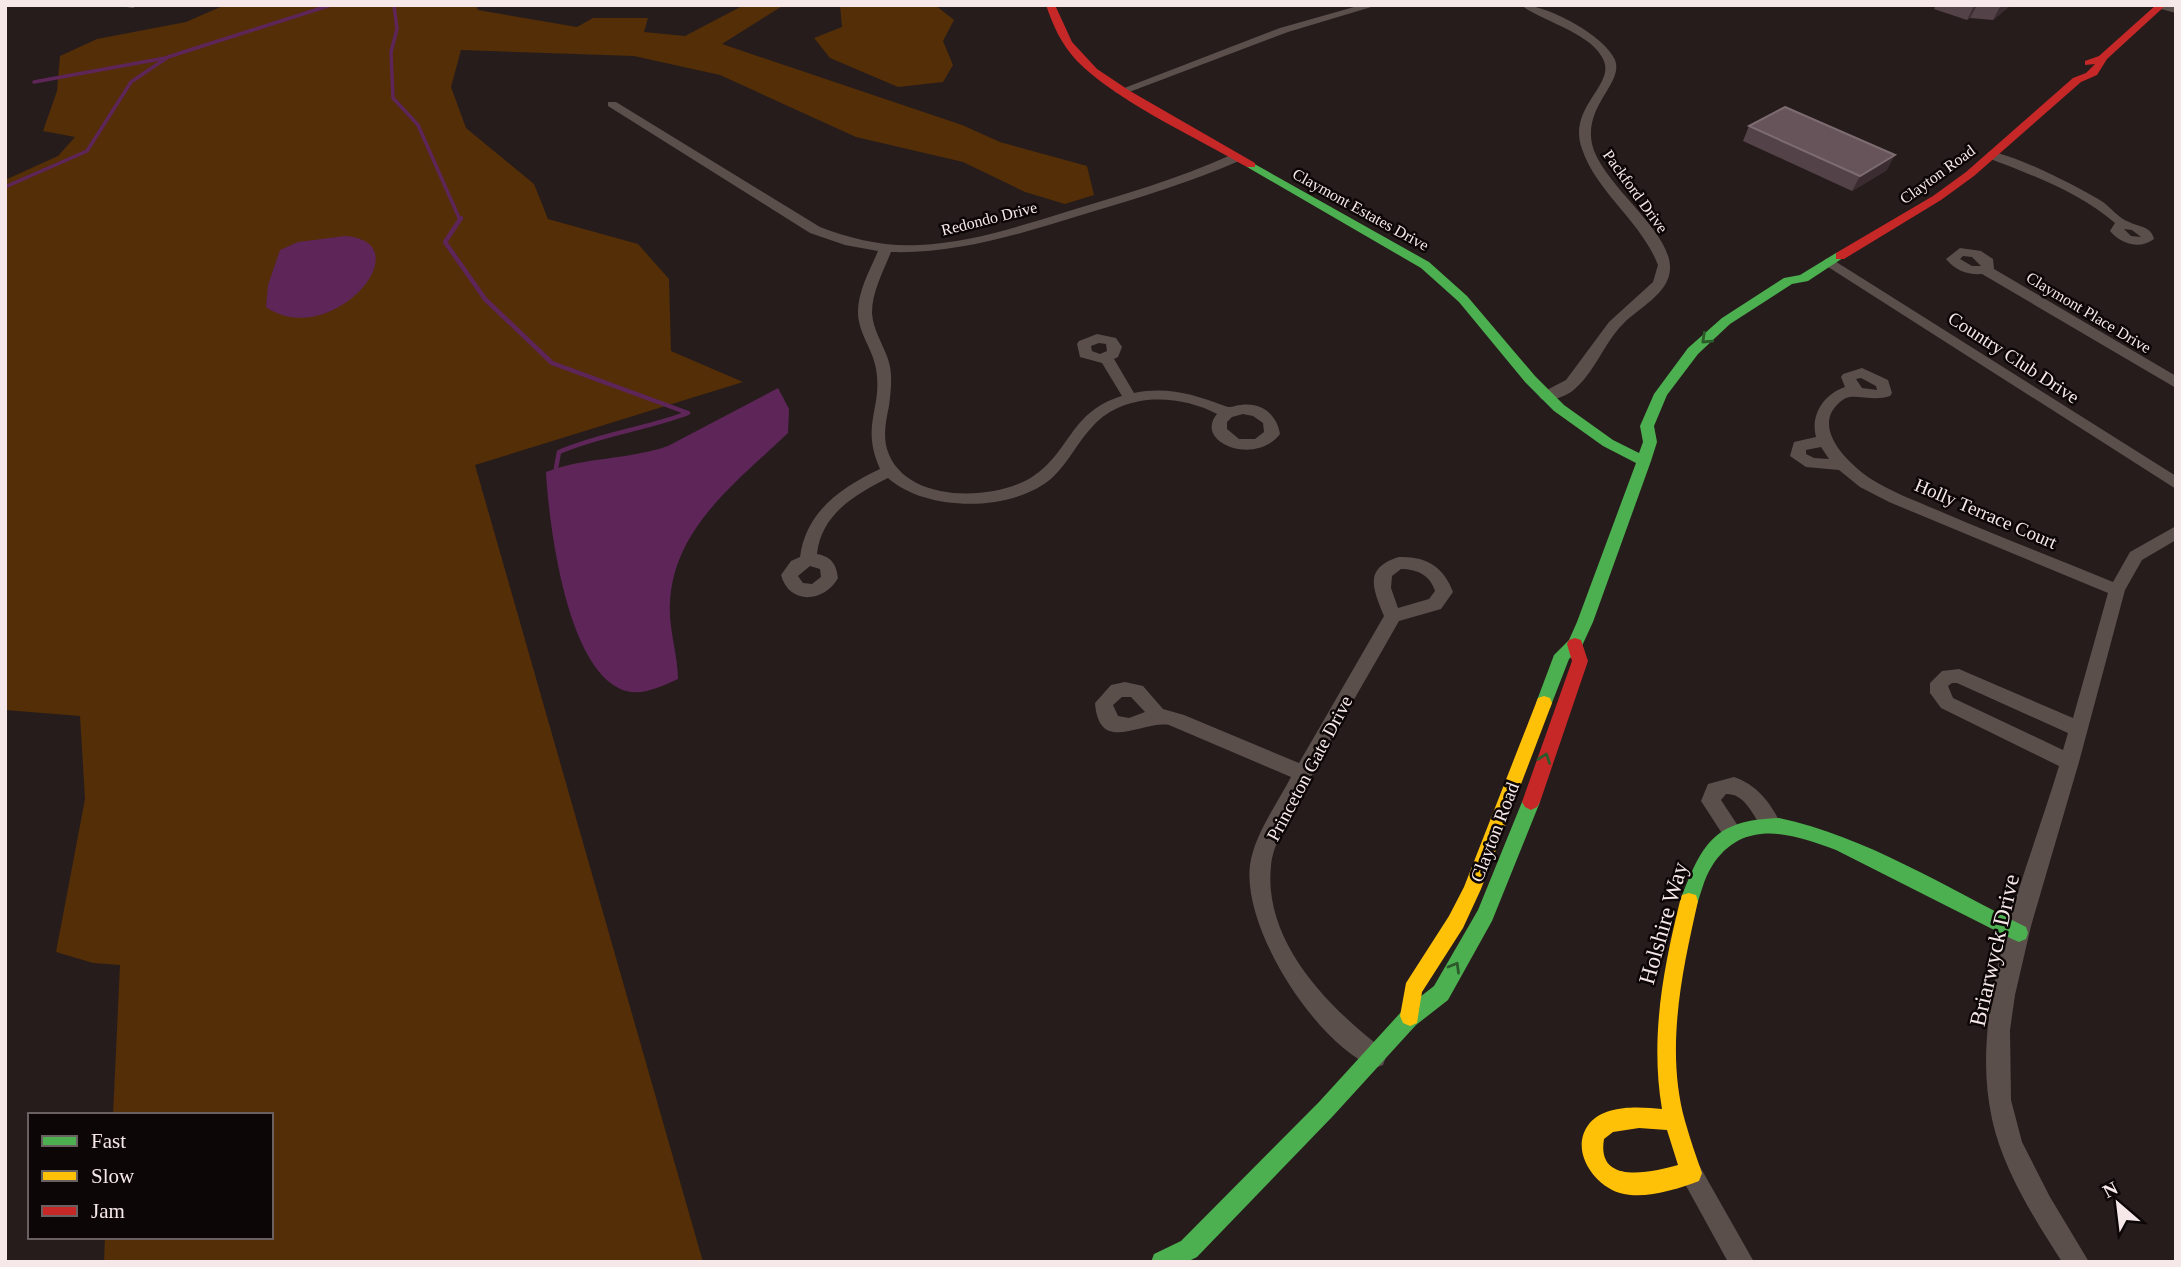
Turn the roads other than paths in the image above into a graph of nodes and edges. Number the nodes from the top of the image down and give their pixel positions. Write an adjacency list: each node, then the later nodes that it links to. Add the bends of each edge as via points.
1 (118, 5): 2 (street)
2 (133, 5)
3 (1050, 5): 8 (main road, Claymont Estates Drive, via 1072,50)
4 (1373, 5): 8 (street, via 1284,30)
5 (1526, 5): 20 (street, Packford Drive, via 1608,55 1610,73 1585,122 1588,152 1646,230 1665,266 1656,288 1616,323 1567,387)
6 (2161, 6): 7 (street); 10 (main road, Clayton Road, via 2102,58 2088,77 2077,80)
7 (2176, 10)
8 (1120, 92): 11 (main road, Claymont Estates Drive)
9 (612, 104): 13 (street, Redondo Drive, via 815,230)
10 (1992, 155): 12 (street, via 2068,189 2112,213); 14 (main road, Clayton Road, via 1937,198)
11 (1235, 158): 13 (street, Redondo Drive, via 1175,183 968,244); 20 (main road, Claymont Estates Drive, via 1405,252 1441,277 1476,310)
12 (2124, 225)
13 (885, 250): 27 (street, via 869,291 865,320 885,365 878,436)
14 (1830, 262): 16 (main road, Clayton Road); 28 (street, Country Club Drive)
15 (1985, 270): 18 (street, Claymont Place Drive)
16 (1804, 278): 23 (main road, Clayton Road, via 1800,288 1742,324 1707,358 1679,395); 23 (main road, Clayton Road, one-way to 23, via 1788,281 1744,308 1693,351 1670,381 1647,426)
17 (1105, 358): 21 (street)
18 (2176, 383)
19 (1854, 390): 24 (street, via 1844,391 1828,408 1821,428)
20 (1546, 396): 25 (main road, Claymont Estates Drive, via 1602,442)
21 (1130, 398): 22 (street, via 1180,395); 27 (street, via 1097,412 1059,463 1020,490 985,498 947,498 917,488)
22 (1226, 413)
23 (1660, 432): 25 (main road, Clayton Road)
24 (1825, 442): 26 (street, Holly Terrace Court); 26 (street, via 1799,446 1798,456 1811,464)
25 (1644, 461): 33 (main road, Clayton Road)
26 (1844, 465): 31 (street, Holly Terrace Court, via 1875,489)
27 (889, 471): 30 (street, via 858,486 828,509 813,528)
28 (2176, 484)
29 (2176, 532): 31 (street, Briarwyck Drive, via 2136,556)
30 (808, 560)
31 (2118, 590): 35 (street, Briarwyck Drive)
32 (1394, 616): 37 (street, Princeton Gate Drive)
33 (1575, 644): 41 (main road, Clayton Road, via 1562,655 1472,889 1413,990); 41 (main road, Clayton Road, one-way to 33, via 1432,1004 1441,992 1499,881 1580,661)
34 (1158, 716): 37 (street)
35 (2079, 729): 36 (street, Briarwyck Drive); 36 (street, via 1959,676 1948,676 1939,683 1947,703)
36 (2070, 762): 40 (street, Briarwyck Drive)
37 (1302, 773): 42 (street, Princeton Gate Drive, via 1260,867 1268,919 1296,977 1349,1039)
38 (1771, 824): 39 (main road); 39 (street, via 1745,790 1722,786 1712,801); 40 (main road, via 1849,846)
39 (1732, 832): 43 (main road, Holshire Way, via 1713,847 1698,872 1670,970 1665,1084)
40 (2019, 933): 48 (street, Briarwyck Drive, via 1996,1050 2000,1103 2014,1150 2040,1204)
41 (1410, 1016): 42 (main road, Clayton Road)
42 (1375, 1057): 45 (main road, Clayton Road)
43 (1674, 1120): 44 (main road, Holshire Way); 44 (main road, via 1610,1121 1592,1136 1593,1154 1603,1172 1622,1183)
44 (1691, 1173): 47 (street)
45 (1186, 1255): 46 (main road, Clayton Road)
46 (1162, 1262)
47 (1742, 1262)
48 (2077, 1262)

